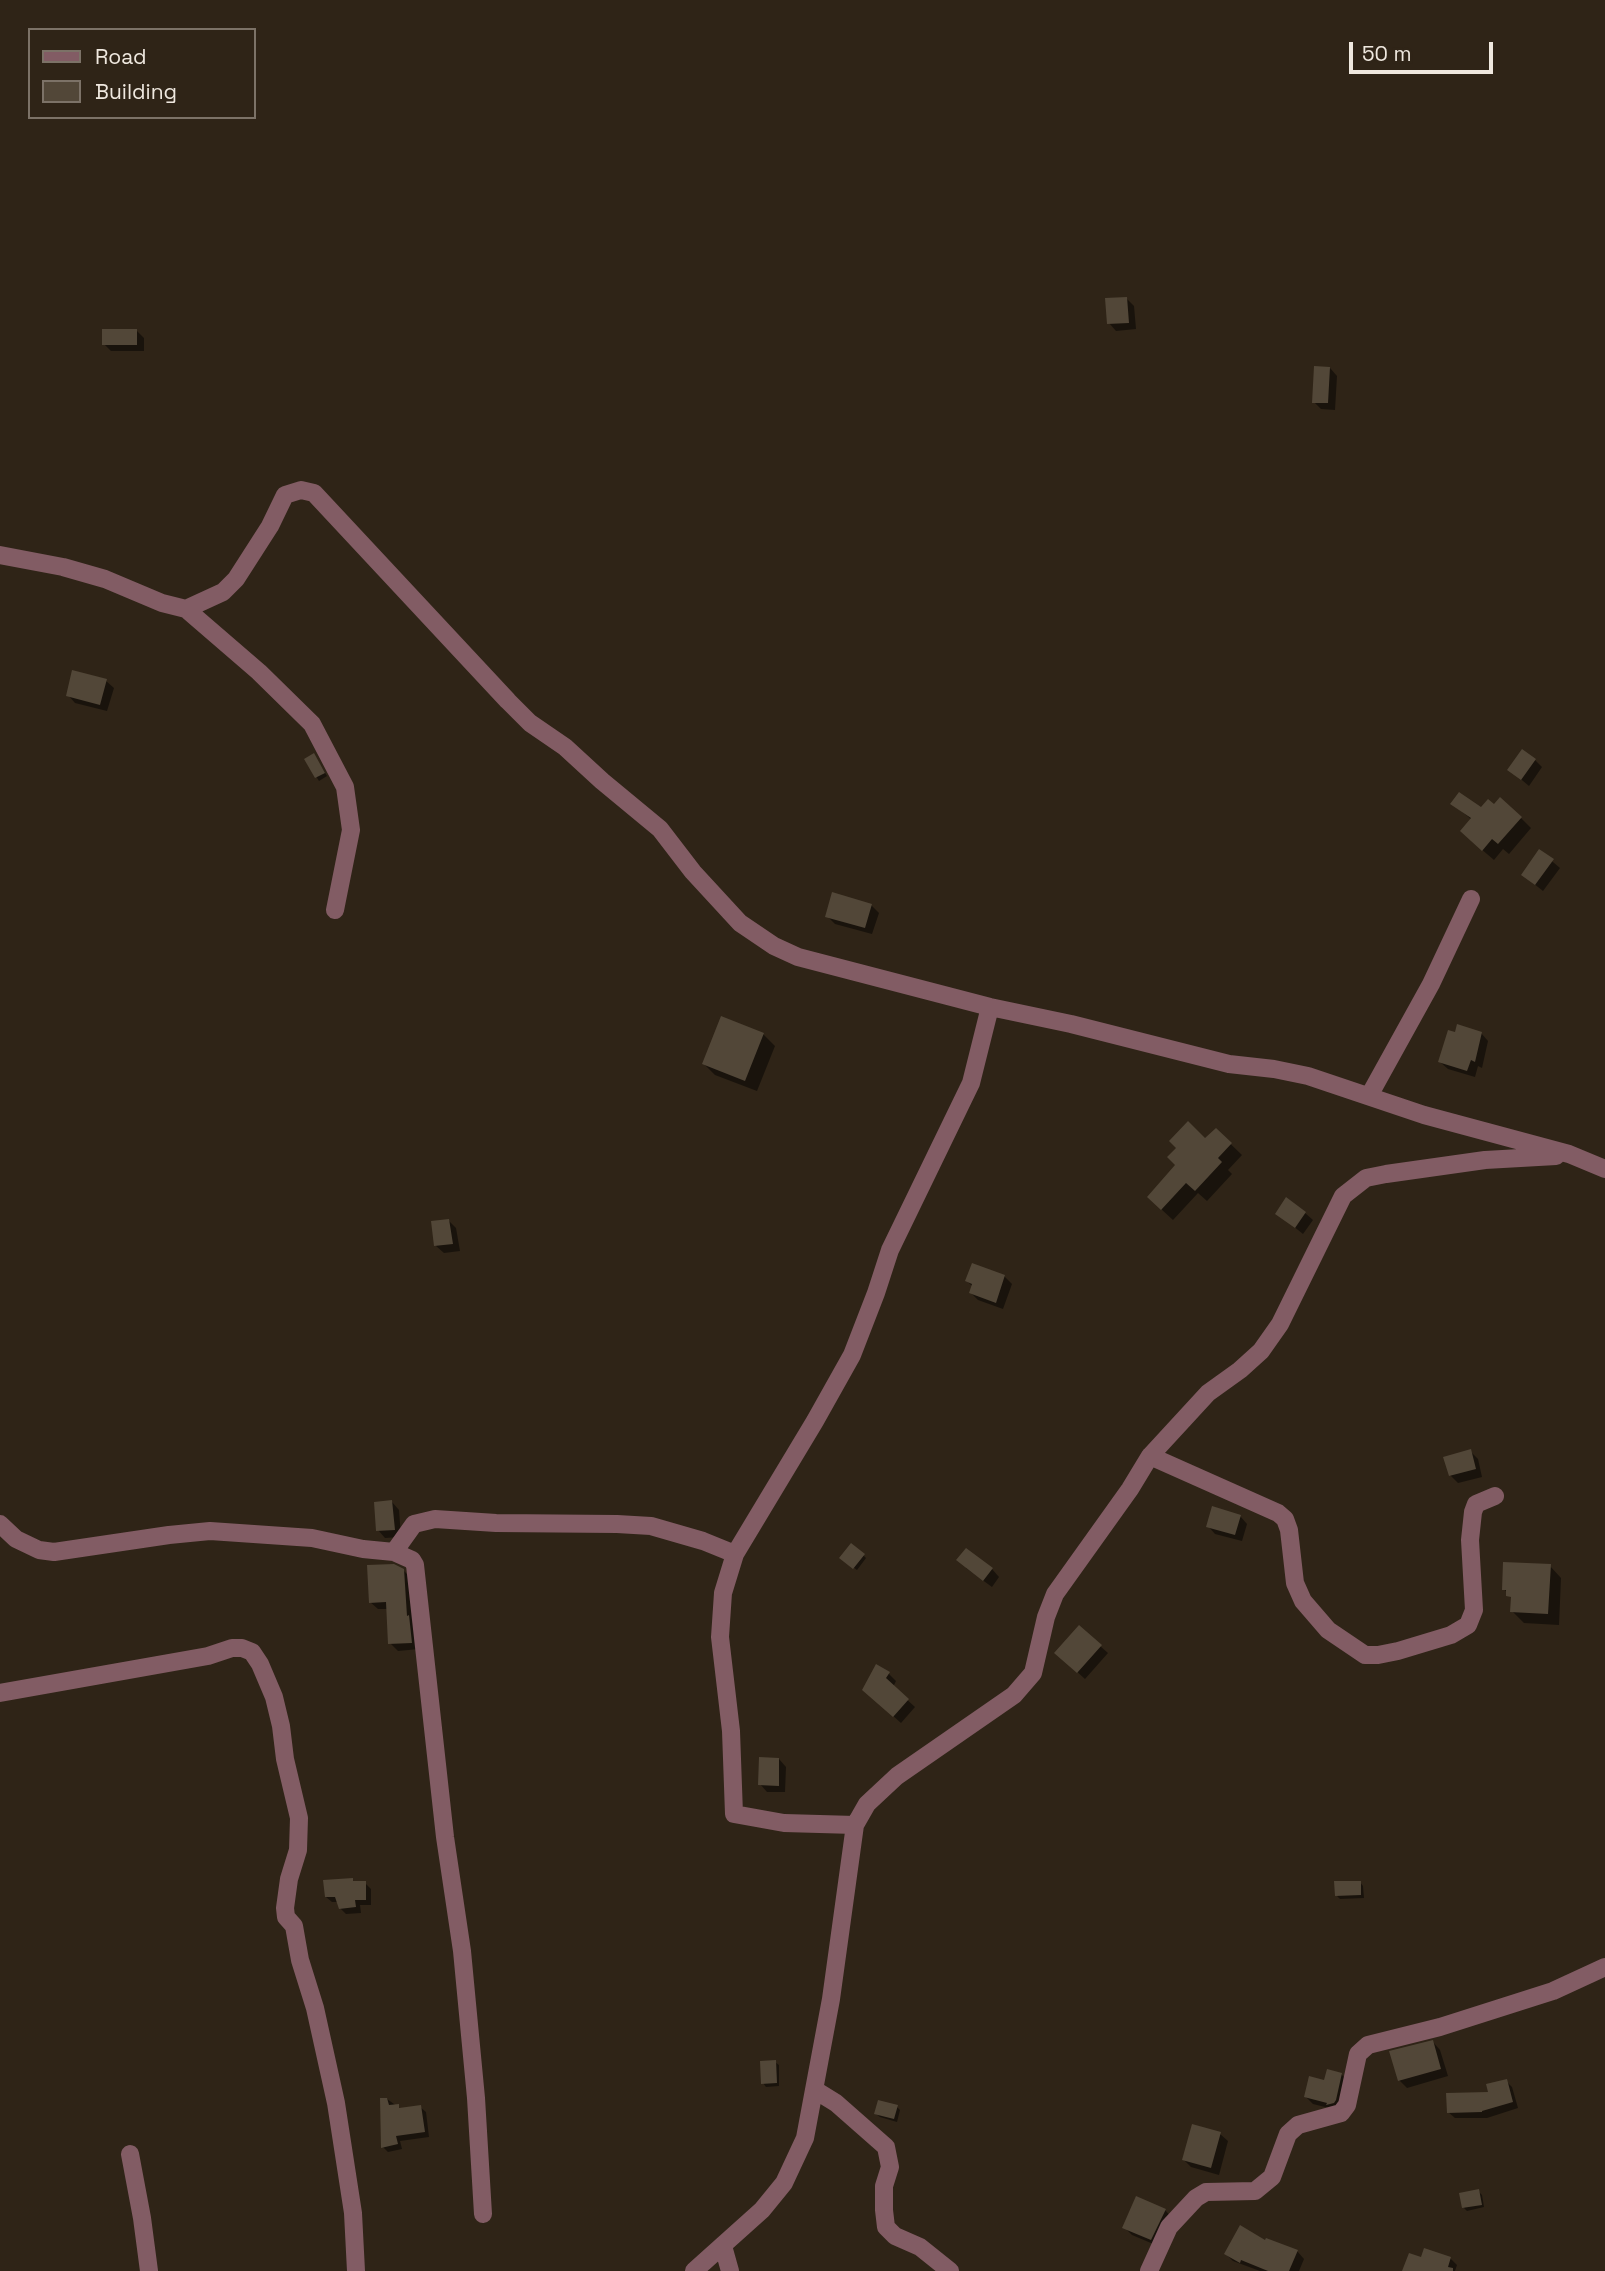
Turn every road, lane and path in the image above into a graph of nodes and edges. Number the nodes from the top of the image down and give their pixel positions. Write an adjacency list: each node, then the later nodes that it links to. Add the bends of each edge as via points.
1 (0, 555): 2 (street, via 105,579)
2 (186, 609): 4 (street, via 312,724 345,787 351,830); 5 (street, via 223,592 236,579 285,495 301,490 314,493 530,723 565,747 660,829 740,923 798,957)
3 (1471, 899): 6 (street, via 1431,984)
4 (335, 910)
5 (990, 1007): 6 (street, via 1229,1064 1308,1076); 13 (street, via 971,1083 890,1250 852,1355)
6 (1369, 1096): 7 (street)
7 (1569, 1154): 8 (street); 9 (street, via 1440,1165 1366,1178 1343,1196 1280,1324 1261,1351 1208,1394)
8 (1605, 1169)
9 (1150, 1456): 10 (street, via 1278,1513 1289,1530 1295,1583 1303,1601 1328,1630 1365,1656 1398,1651 1468,1625 1474,1610 1473,1512 1476,1504); 15 (street, via 1055,1594 1033,1673 1014,1695 897,1776 867,1804)
10 (1495, 1496)
11 (0, 1524): 12 (street, via 16,1539 54,1552 210,1531 312,1538)
12 (394, 1552): 13 (street, via 414,1524 435,1518 651,1526); 19 (street, via 415,1565 462,1951)
13 (735, 1555): 15 (street, via 723,1593 720,1637 731,1731 734,1814 784,1823)
14 (0, 1693): 22 (street, via 232,1648 252,1652 260,1664 274,1697 299,1818 286,1917 295,1926 334,2091 353,2213)
15 (855, 1825): 17 (street)
16 (1605, 1967): 26 (street, via 1553,1991 1368,2045 1358,2054 1350,2096 1341,2113 1298,2125 1289,2134 1272,2177 1255,2191 1206,2192 1195,2198 1169,2227)
17 (815, 2090): 20 (street, via 805,2138 784,2183); 25 (street, via 886,2147 890,2167 884,2186 886,2227)
18 (130, 2154): 21 (street)
19 (483, 2214)
20 (723, 2246): 23 (street); 24 (street)
21 (149, 2271)
22 (356, 2271)
23 (694, 2271)
24 (730, 2271)
25 (950, 2271)
26 (1149, 2271)

